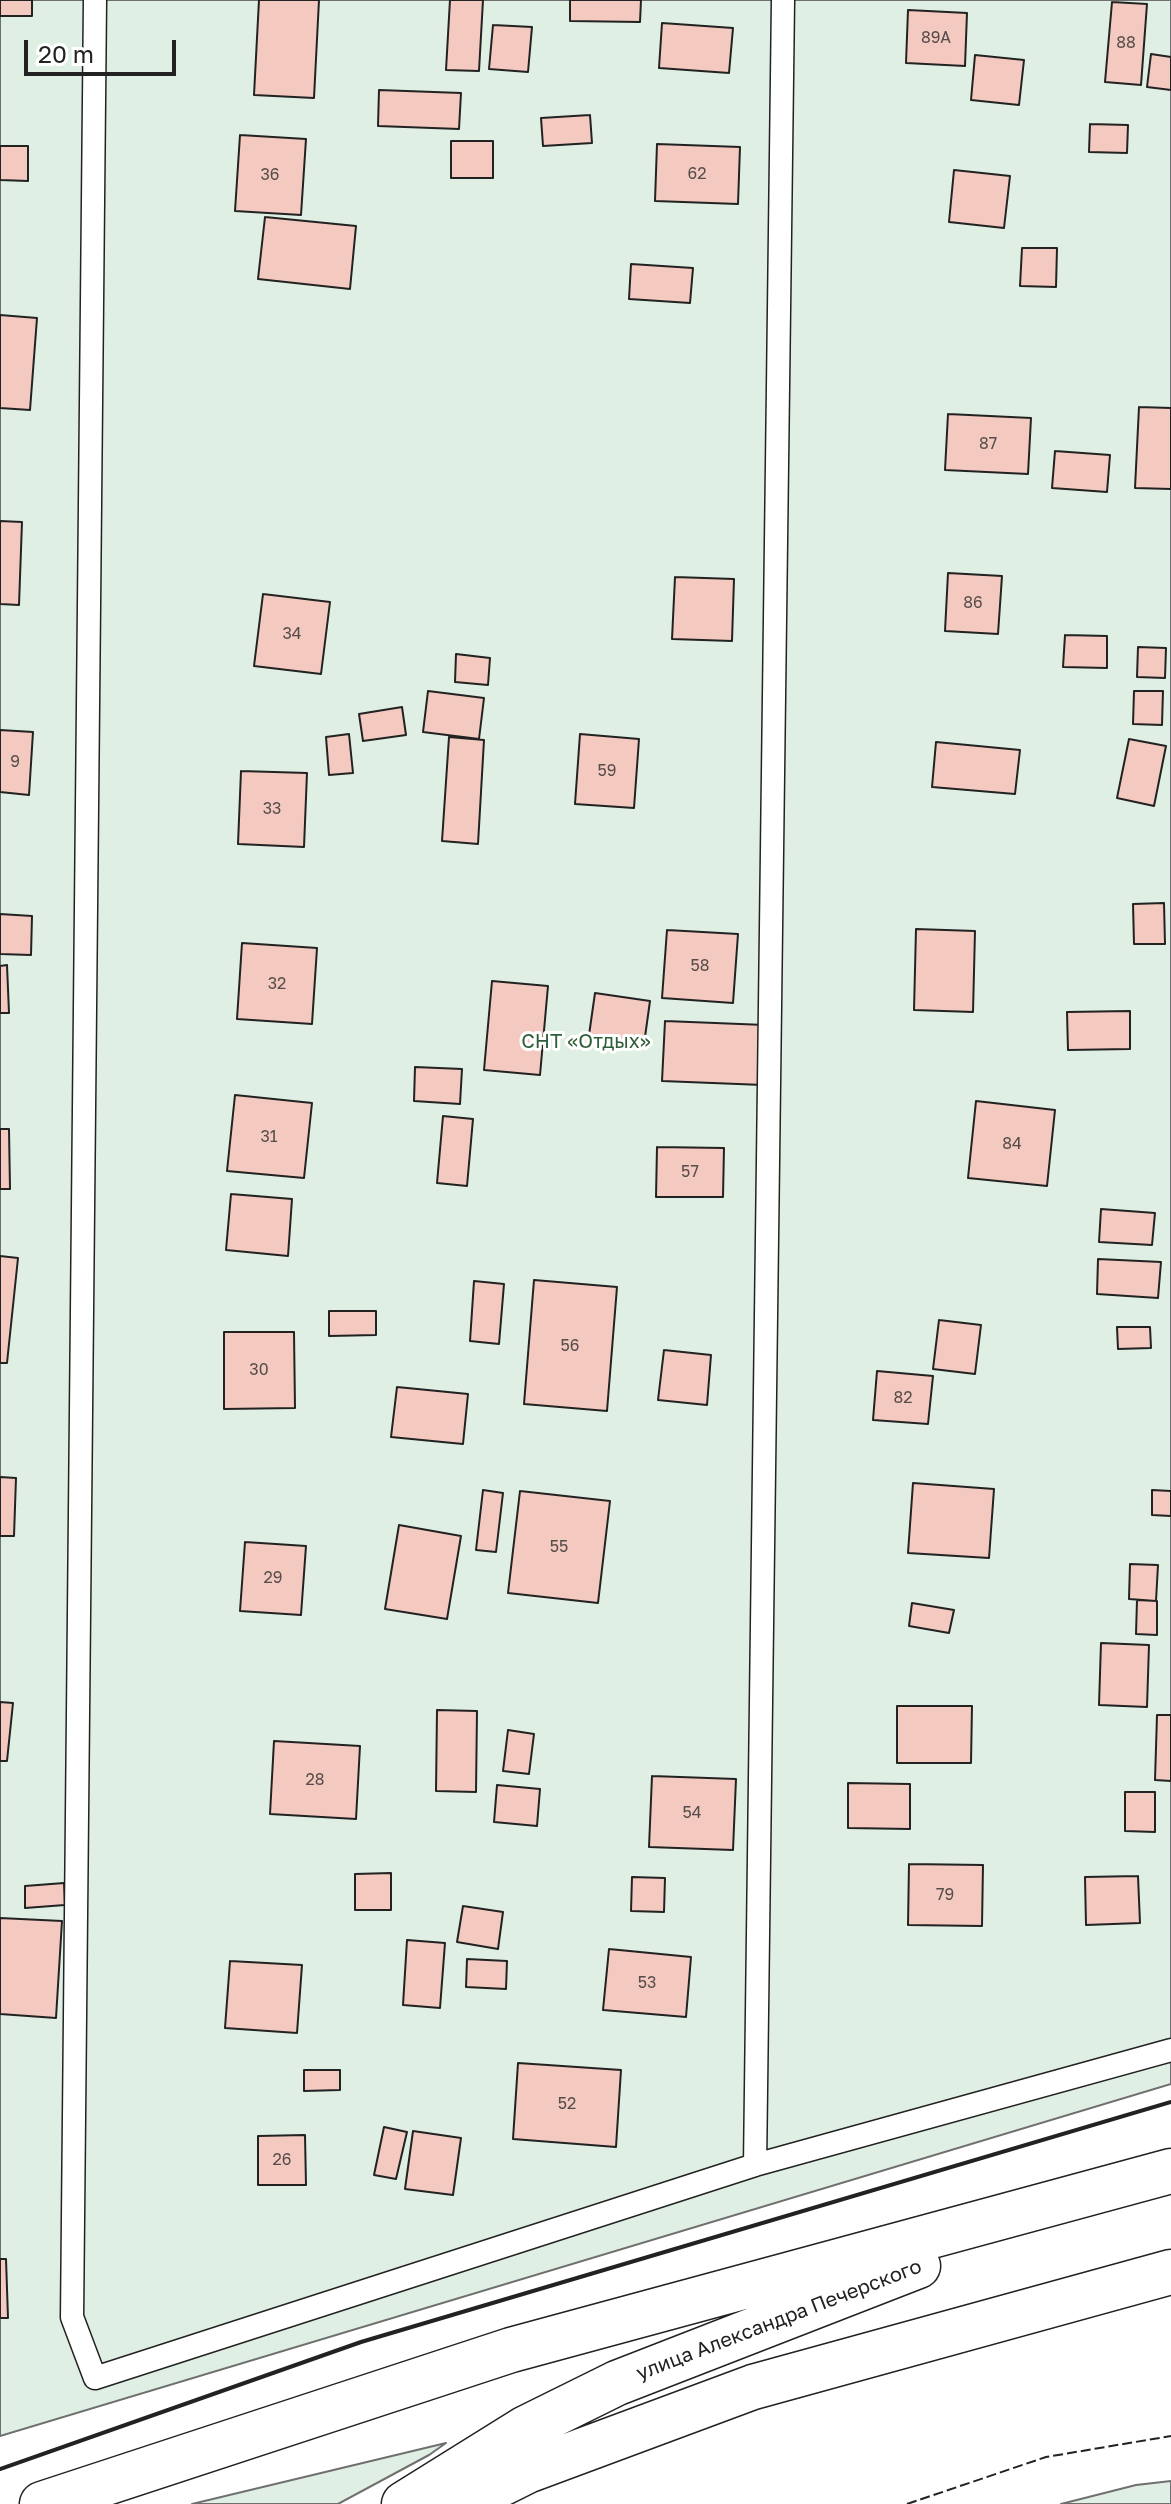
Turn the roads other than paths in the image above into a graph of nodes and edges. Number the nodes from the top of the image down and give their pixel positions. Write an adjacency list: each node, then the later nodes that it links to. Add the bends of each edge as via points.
1 (95, 0): 4 (lane, via 72,2317 95,2378)
2 (783, 0): 4 (lane)
3 (1171, 2050): 4 (lane)
4 (755, 2165)
5 (1171, 2172): 7 (main road, via 511,2350); 8 (main road, улица Александра Печерского, via 617,2383 526,2428)
6 (1171, 2272): 9 (main road, via 753,2387 527,2471)
7 (42, 2504)
8 (404, 2504)
9 (461, 2504)

